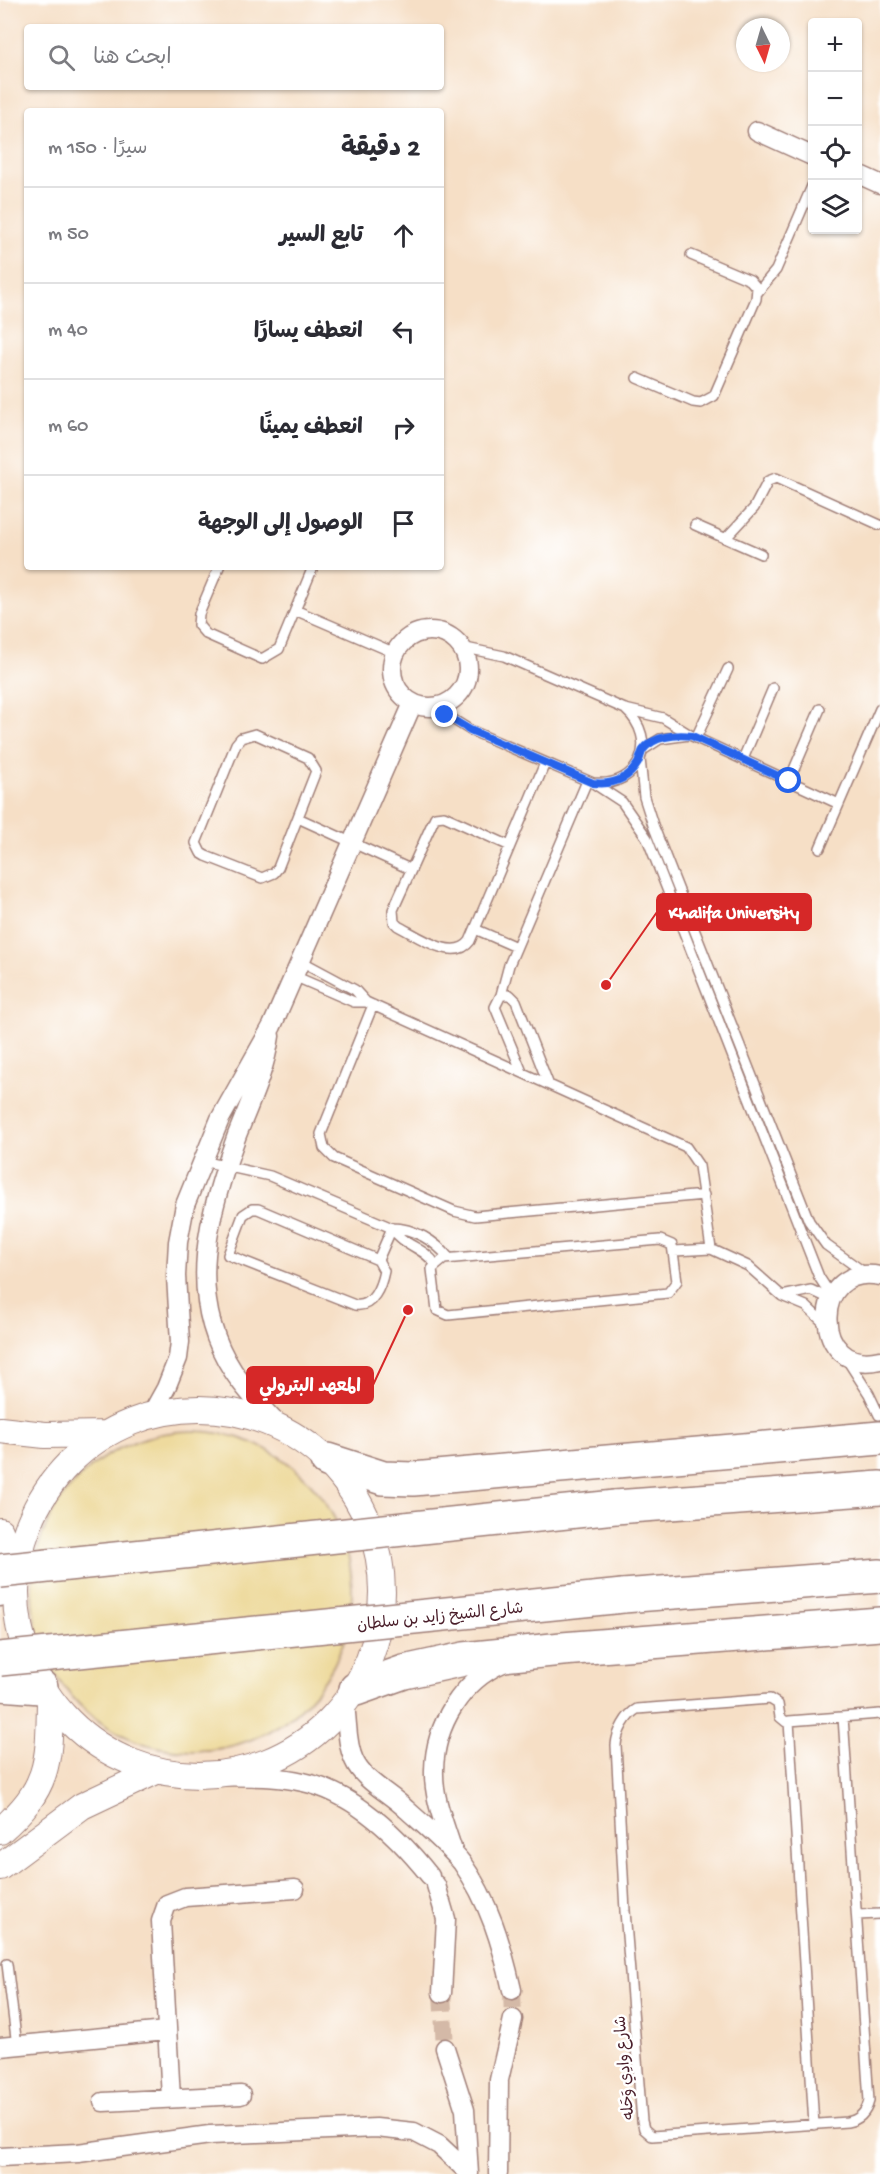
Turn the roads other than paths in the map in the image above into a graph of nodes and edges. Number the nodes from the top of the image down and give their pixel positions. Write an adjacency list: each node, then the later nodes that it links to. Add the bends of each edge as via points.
1 (757, 131): 2 (street)
2 (808, 154)
3 (862, 176): 4 (street)
4 (880, 184)
5 (808, 197): 7 (lane, via 776,270)
6 (691, 255): 7 (lane, via 750,280)
7 (757, 293): 8 (lane, via 714,396 708,401 693,402)
8 (637, 378)
9 (695, 525): 11 (lane)
10 (880, 525): 11 (lane, via 779,478 771,478 754,508)
11 (726, 538): 12 (lane)
12 (762, 554)
13 (218, 570): 15 (lane, via 197,620 206,634 256,658 269,658 279,649)
14 (312, 570): 15 (lane)
15 (295, 610): 17 (lane)
16 (461, 647): 17 (street, via 443,634 421,632); 21 (street, via 468,672 465,685 457,696); 22 (lane, via 504,656)
17 (396, 653): 20 (street, via 392,662 394,682)
18 (728, 669): 25 (lane)
19 (773, 688): 27 (lane)
20 (413, 703): 21 (street); 33 (street)
21 (434, 707): 28 (lane, via 457,723)
22 (625, 709): 25 (lane, via 663,718); 26 (lane, via 638,723 643,741)
23 (820, 709): 29 (lane)
24 (880, 709): 31 (lane)
25 (694, 737): 26 (lane, via 670,735); 27 (lane)
26 (641, 755): 30 (lane, via 621,780); 56 (lane, via 641,785 653,825 809,1221 826,1245)
27 (742, 759): 29 (lane)
28 (545, 763): 30 (lane); 34 (lane)
29 (789, 781): 31 (lane)
30 (590, 782): 38 (lane); 58 (lane, via 622,802 647,838 819,1277)
31 (839, 804): 35 (lane)
32 (298, 818): 32 (lane, via 314,778 313,763 262,736 248,735 236,744 198,837 198,849 256,877 268,877 278,868); 33 (lane)
33 (352, 842): 36 (lane); 39 (street)
34 (510, 846): 36 (lane, via 439,816 431,820); 37 (lane)
35 (820, 848)
36 (410, 869): 37 (lane, via 393,910 398,926 454,951 466,946)
37 (475, 929): 38 (lane)
38 (516, 947): 40 (lane)
39 (297, 969): 41 (lane, via 355,990); 41 (lane, via 354,1002); 42 (street)
40 (501, 995): 43 (lane, via 495,1007); 44 (lane, via 510,995 516,1001)
41 (369, 1003): 43 (lane); 47 (lane, via 321,1134 324,1148 334,1158 454,1211 475,1216)
42 (272, 1026): 45 (street, via 235,1087); 46 (street, via 261,1077)
43 (522, 1072): 44 (lane)
44 (548, 1083): 47 (lane, via 686,1147 699,1166)
45 (202, 1161): 46 (lane); 63 (street, via 185,1205 178,1242 178,1358)
46 (226, 1165): 48 (lane, via 270,1176); 51 (street)
47 (704, 1195): 49 (lane)
48 (392, 1228): 53 (lane, via 426,1238); 54 (lane); 55 (lane, via 400,1239 427,1254)
49 (711, 1249): 50 (lane); 57 (lane, via 748,1266)
50 (674, 1251): 53 (lane, via 672,1245 660,1240); 55 (lane, via 677,1281 668,1293 457,1314 437,1310 432,1274)
51 (204, 1254): 52 (lane); 64 (street, via 205,1294 218,1343 232,1370)
52 (228, 1255): 54 (lane, via 243,1215 258,1209); 54 (lane, via 360,1306 372,1301 382,1277)
53 (449, 1258): 55 (lane)
54 (378, 1260)
55 (435, 1264)
56 (873, 1275): 58 (street, via 846,1281)
57 (782, 1296): 58 (lane, via 811,1290); 59 (lane, via 806,1305)
58 (831, 1298): 59 (street)
59 (826, 1325): 60 (street, via 829,1336)
60 (843, 1353): 61 (street, via 865,1362); 62 (lane, via 879,1415)
61 (880, 1360)
62 (880, 1407)
63 (151, 1415): 64 (main road, via 195,1409 235,1412); 66 (main road)
64 (279, 1426): 68 (main road)
65 (0, 1430): 66 (main road, via 45,1435)
66 (106, 1434): 72 (main road, via 71,1460 44,1494 25,1533)
67 (880, 1438): 68 (highway, via 413,1479 383,1478)
68 (327, 1460): 78 (main road, via 354,1492 373,1530 382,1570 381,1622 374,1652)
69 (880, 1488): 72 (highway, bridge, via 615,1508)
70 (0, 1531): 72 (main road)
71 (880, 1576): 75 (highway, شارع الشيخ زايد بن سلطان, bridge, via 623,1596)
72 (8, 1584): 77 (main road, via 21,1641)
73 (880, 1624): 74 (highway)
74 (562, 1649): 78 (highway, via 441,1663); 85 (street, via 515,1658 486,1671 469,1685 449,1712 434,1770 437,1801)
75 (0, 1659)
76 (0, 1684): 77 (highway)
77 (45, 1694): 82 (main road, via 79,1732 115,1756); 84 (main road, via 47,1766 40,1786 21,1812)
78 (350, 1697): 83 (main road, via 308,1741 262,1765); 85 (street, via 353,1759 363,1775 393,1797)
79 (880, 1714): 80 (lane)
80 (843, 1717): 81 (lane); 89 (lane)
81 (789, 1721): 100 (lane); 100 (lane, شارع وادِي وَحَله, via 782,1720 778,1704 770,1699 632,1712 616,1745 625,1911 642,2121 647,2133 658,2137)
82 (156, 1771): 83 (main road); 86 (main road, via 82,1806)
83 (212, 1776): 92 (street, via 278,1778 327,1790 349,1801 407,1847 433,1880 446,1919)
84 (0, 1831)
85 (454, 1856): 91 (street, via 479,1892 493,1922)
86 (0, 1867)
87 (295, 1889): 94 (street, via 185,1897 167,1905 161,1921)
88 (880, 1914): 89 (lane)
89 (857, 1915): 100 (lane, via 869,2101 864,2114 853,2121)
90 (7, 1964): 95 (lane)
91 (512, 1990)
92 (442, 1993)
93 (513, 2019): 103 (street, via 499,2080)
94 (166, 2031): 95 (street); 98 (street)
95 (8, 2047)
96 (445, 2048): 102 (street, via 465,2110)
97 (241, 2095): 98 (street)
98 (171, 2098): 99 (street)
99 (103, 2102)
100 (814, 2125)
101 (0, 2157): 102 (street, via 78,2153 210,2135 376,2128 414,2132 439,2145)
102 (469, 2173)
103 (498, 2174)

